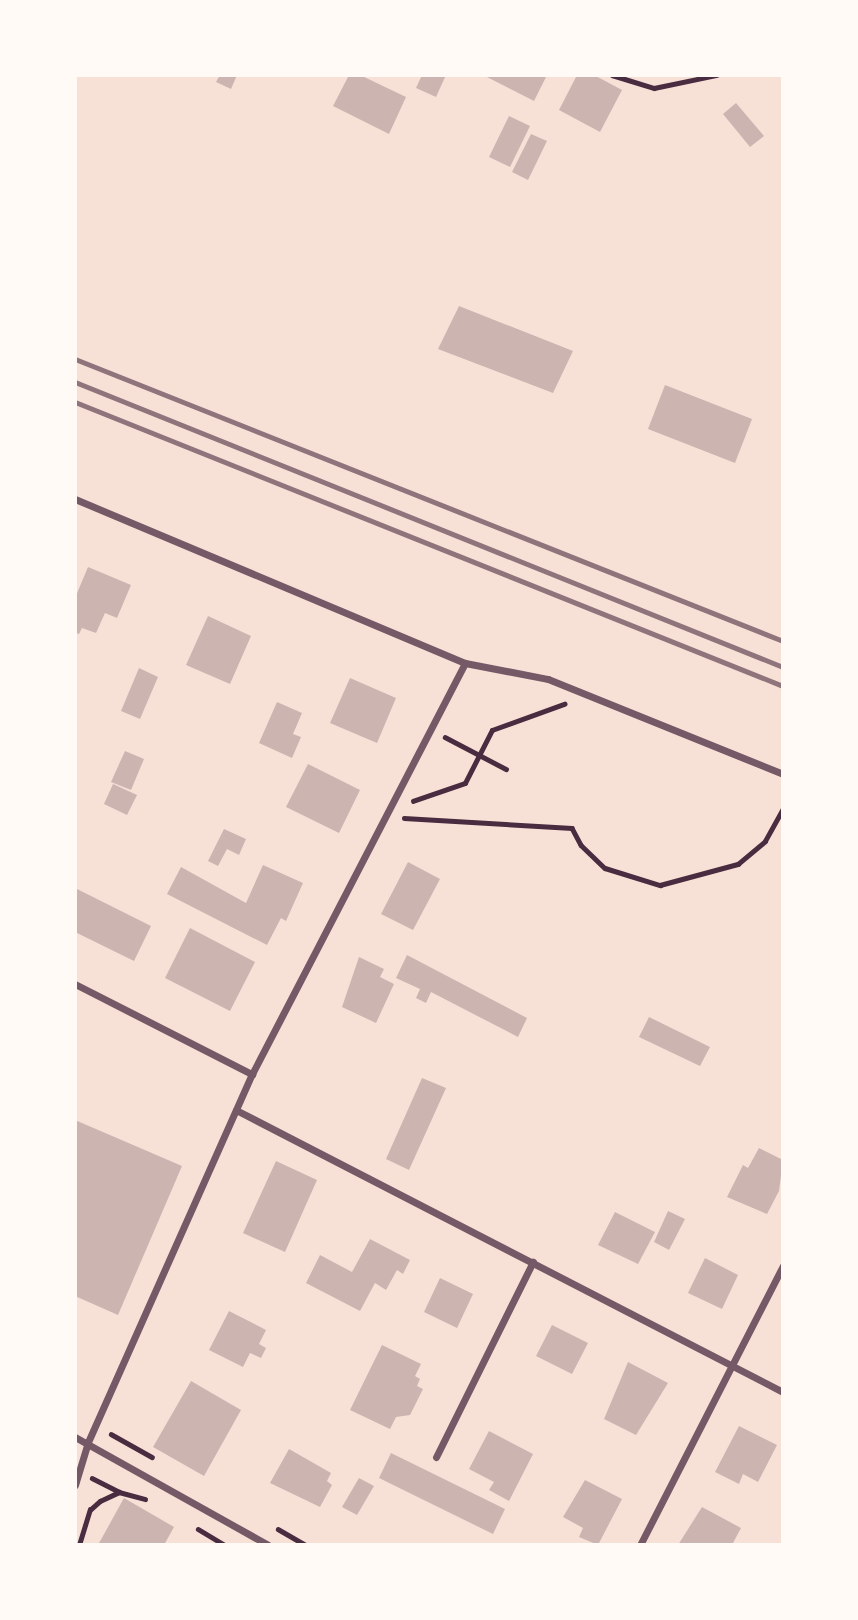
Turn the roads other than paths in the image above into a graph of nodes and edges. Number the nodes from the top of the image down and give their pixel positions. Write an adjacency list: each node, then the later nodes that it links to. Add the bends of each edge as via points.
1 (75, 499): 2 (street)
2 (465, 663): 3 (street, via 525,672); 5 (street)
3 (783, 774)
4 (75, 984): 5 (street)
5 (252, 1074): 6 (street)
6 (236, 1110): 7 (street); 12 (street)
7 (533, 1262): 9 (street); 13 (street)
8 (783, 1265): 9 (street)
9 (730, 1364): 10 (street); 16 (street)
10 (783, 1392)
11 (75, 1437): 12 (street)
12 (88, 1442): 14 (street); 15 (street)
13 (436, 1457)
14 (75, 1485)
15 (268, 1545)
16 (640, 1545)

